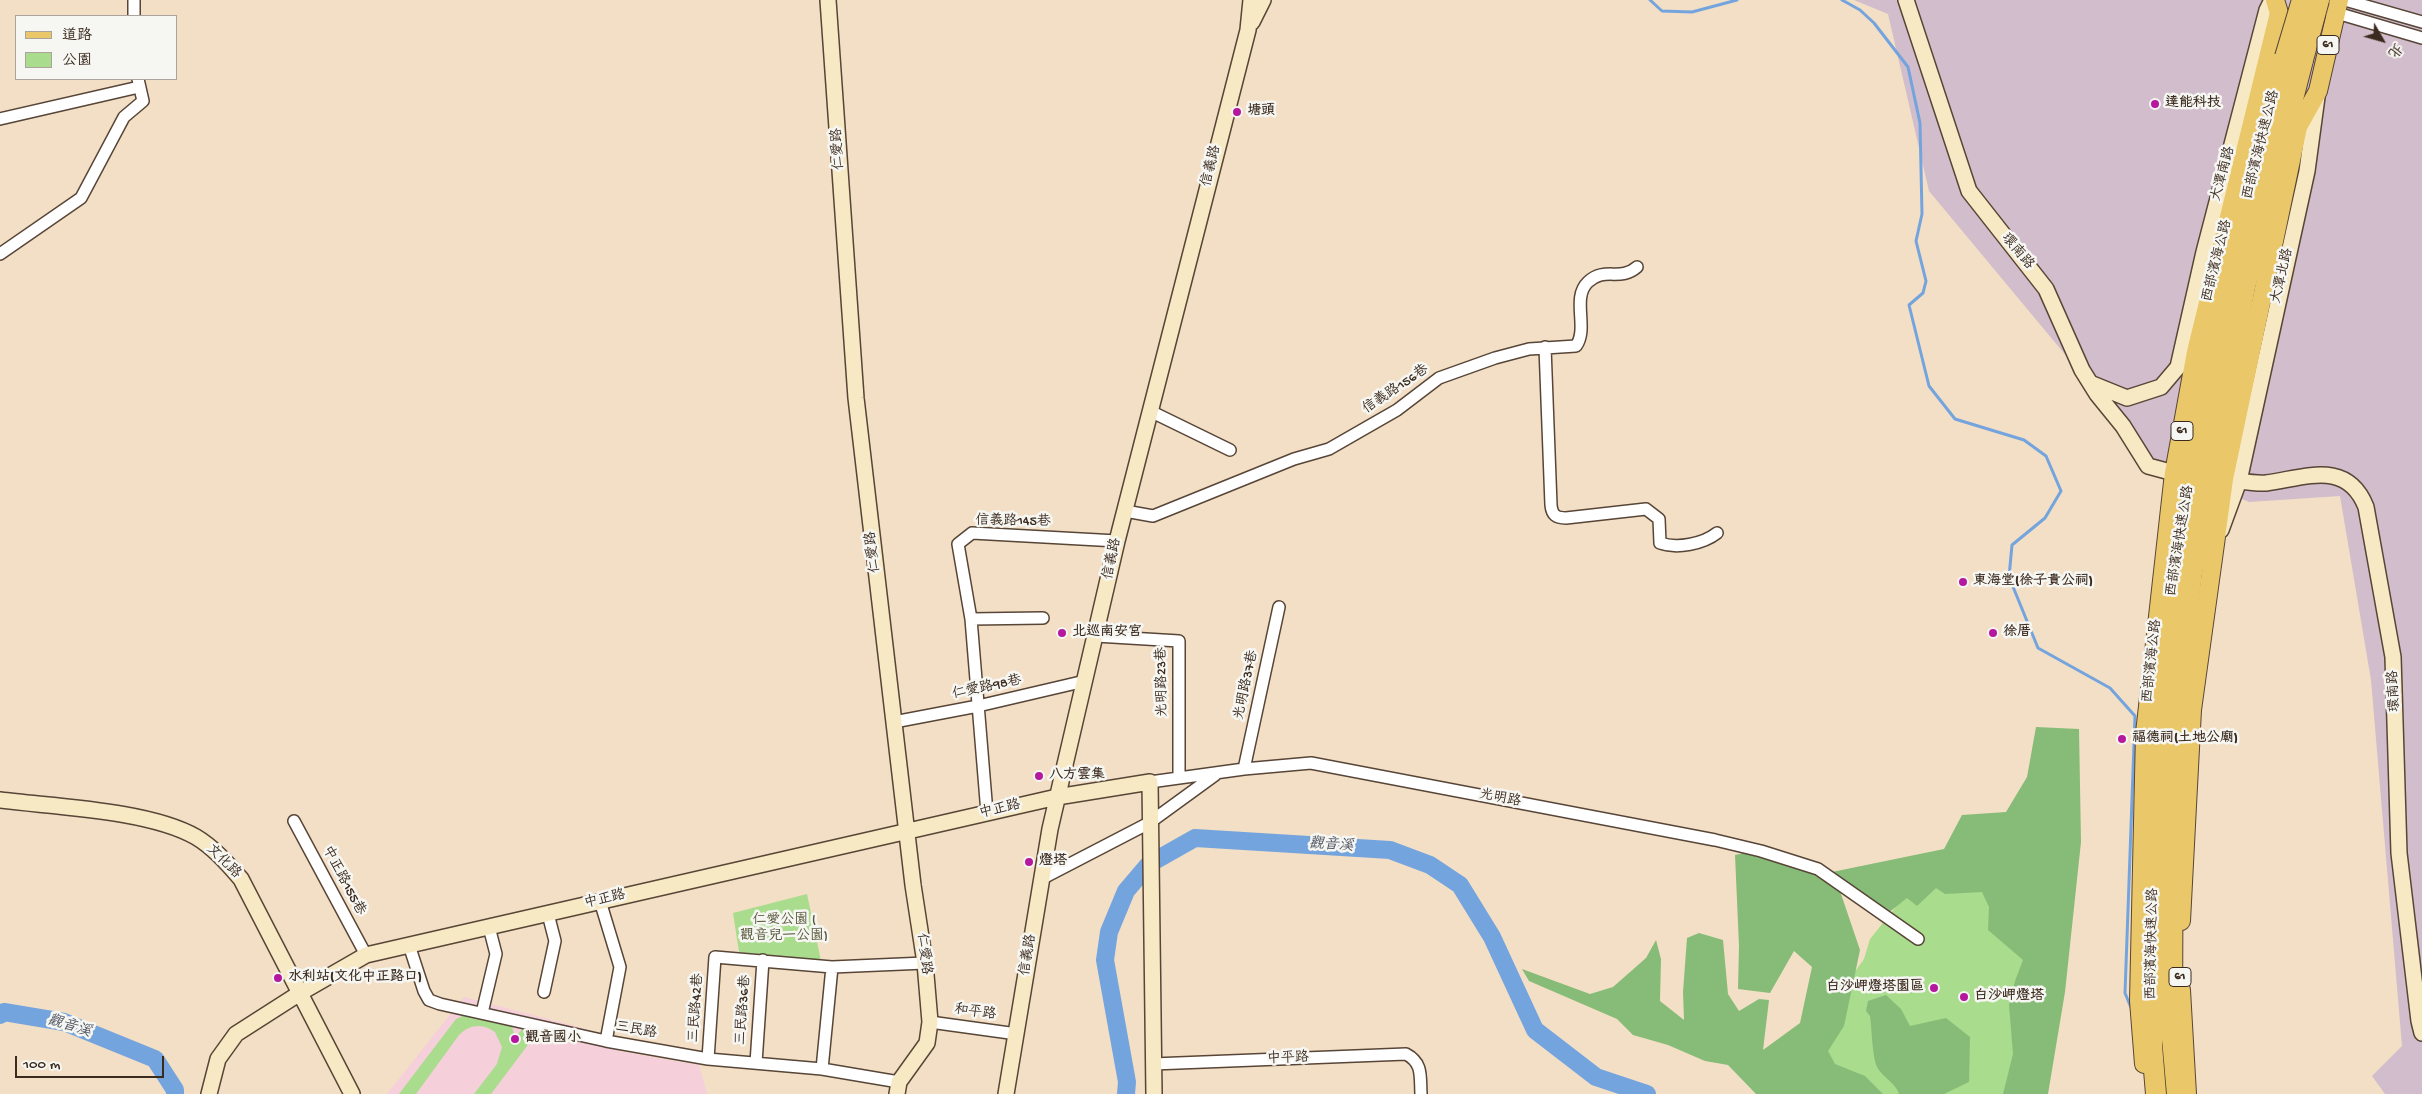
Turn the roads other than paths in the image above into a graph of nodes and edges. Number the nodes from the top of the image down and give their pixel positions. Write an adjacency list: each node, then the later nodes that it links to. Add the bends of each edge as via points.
1 (134, 0): 11 (street)
2 (828, 0): 35 (street, 仁愛路, via 856,398)
3 (1251, 0): 13 (street, 信義路)
4 (1263, 0): 13 (street, 信義路)
5 (1906, 0): 21 (street, 環南路, via 1969,191 2046,289)
6 (2274, 0): 21 (street, 大潭南路, via 2264,20 2206,243 2178,367 2161,387 2127,398); 24 (main road, 西部濱海公路 / 61, via 2279,13 2196,352)
7 (2290, 0): 10 (street)
8 (2302, 0): 15 (highway, 西部濱海快速公路 / 61, bridge)
9 (2319, 0): 15 (highway, 西部濱海快速公路 / 61, bridge)
10 (2340, 4): 12 (street); 14 (street); 25 (main road, 西部濱海公路 / 61, via 2318,91 2298,126)
11 (134, 15)
12 (2422, 22)
13 (1248, 30): 22 (street, 信義路)
14 (2422, 38)
15 (2294, 58): 46 (highway, 西部濱海快速公路 / 61, via 2226,287 2174,570 2158,732)
16 (138, 83): 17 (street); 18 (street, via 143,101 124,117 81,198)
17 (0, 119)
18 (0, 254)
19 (1637, 266): 20 (street, 信義路156巷, via 1622,276 1603,273 1586,284 1581,293 1578,343 1574,347)
20 (1545, 348): 26 (street, 信義路156巷, via 1495,358 1440,378 1397,410 1329,450 1294,459 1153,516); 27 (street, via 1554,515 1566,518 1646,509 1659,518 1660,543 1667,546 1707,540)
21 (2090, 383): 24 (street, 環南路, via 2148,466)
22 (1150, 411): 23 (street); 26 (street, 信義路)
23 (1230, 450)
24 (2174, 473): 46 (main road, 西部濱海公路 / 61, via 2146,733)
25 (2232, 480): 46 (main road, 西部濱海公路 / 61, via 2214,548 2192,710); 61 (street, 環南路, via 2264,483 2322,474 2338,476 2361,494 2366,507 2392,657 2398,853)
26 (1125, 510): 28 (street, 信義路)
27 (1717, 533)
28 (1117, 541): 31 (street, 信義路145巷, via 972,533 958,544); 32 (street, 信義路)
29 (1279, 608): 36 (street, 光明路37巷)
30 (1043, 618): 31 (street)
31 (970, 619): 34 (street)
32 (1096, 636): 33 (street, 信義路); 38 (street, 光明路23巷, via 1179,641)
33 (1085, 681): 34 (street, 仁愛路98巷); 40 (street, 信義路)
34 (978, 706): 35 (street, 仁愛路98巷); 42 (street)
35 (894, 722): 45 (street, 仁愛路)
36 (1244, 769): 37 (street, 光明路); 51 (street, 光明路, via 1311,763 1761,851 1818,869)
37 (1216, 774): 39 (street, 光明路); 44 (street)
38 (1180, 775)
39 (1150, 782): 40 (street, 光明路); 44 (street)
40 (1057, 797): 42 (street, 中正路); 47 (street, 信義路)
41 (0, 800): 58 (street, 文化路, via 104,812 162,823 196,837 241,879)
42 (987, 813): 45 (street, 中正路)
43 (294, 822): 53 (street, 中正路155巷)
44 (1150, 830): 47 (street); 66 (street)
45 (906, 832): 48 (street, 中正路); 55 (street, 仁愛路)
46 (2163, 869): 74 (main road, 西部濱海公路 / 61, via 2139,1001); 75 (highway, 西部濱海快速公路 / 61, via 2152,1046); 76 (highway, 西部濱海快速公路 / 61); 77 (main road, 西部濱海公路 / 61, via 2180,968)
47 (1041, 879): 62 (street, 信義路)
48 (600, 901): 49 (street, 中正路); 63 (street, via 620,967)
49 (548, 914): 50 (street, 中正路); 57 (street, via 555,941)
50 (489, 927): 52 (street, 中正路); 59 (street, via 496,954)
51 (1918, 938)
52 (409, 945): 53 (street, 中正路); 59 (street, 三民路, via 429,1000)
53 (366, 956): 58 (street, 中正路)
54 (763, 960): 56 (street, 三民路42巷); 64 (street, 三民路42巷, via 715,957); 65 (street, 三民路36巷)
55 (925, 963): 56 (street, 三民路42巷); 60 (street, 仁愛路)
56 (832, 967): 67 (street)
57 (544, 992)
58 (300, 993): 69 (street, 中正路, via 236,1034 218,1059); 70 (street, 文化路)
59 (482, 1013): 63 (street, 三民路)
60 (930, 1022): 62 (street, 和平路); 68 (street, 仁愛路, via 927,1043)
61 (2422, 1033)
62 (1017, 1034): 71 (street, 信義路)
63 (606, 1041): 64 (street, 三民路)
64 (708, 1059): 65 (street, 三民路)
65 (756, 1063): 67 (street, 三民路)
66 (1153, 1064): 72 (street); 73 (street, 中平路, via 1406,1054 1416,1059 1420,1066)
67 (822, 1068): 68 (street, 三民路)
68 (898, 1088)
69 (208, 1094)
70 (352, 1094)
71 (1006, 1094)
72 (1154, 1094)
73 (1421, 1094)
74 (2146, 1094)
75 (2156, 1094)
76 (2177, 1094)
77 (2187, 1094)

